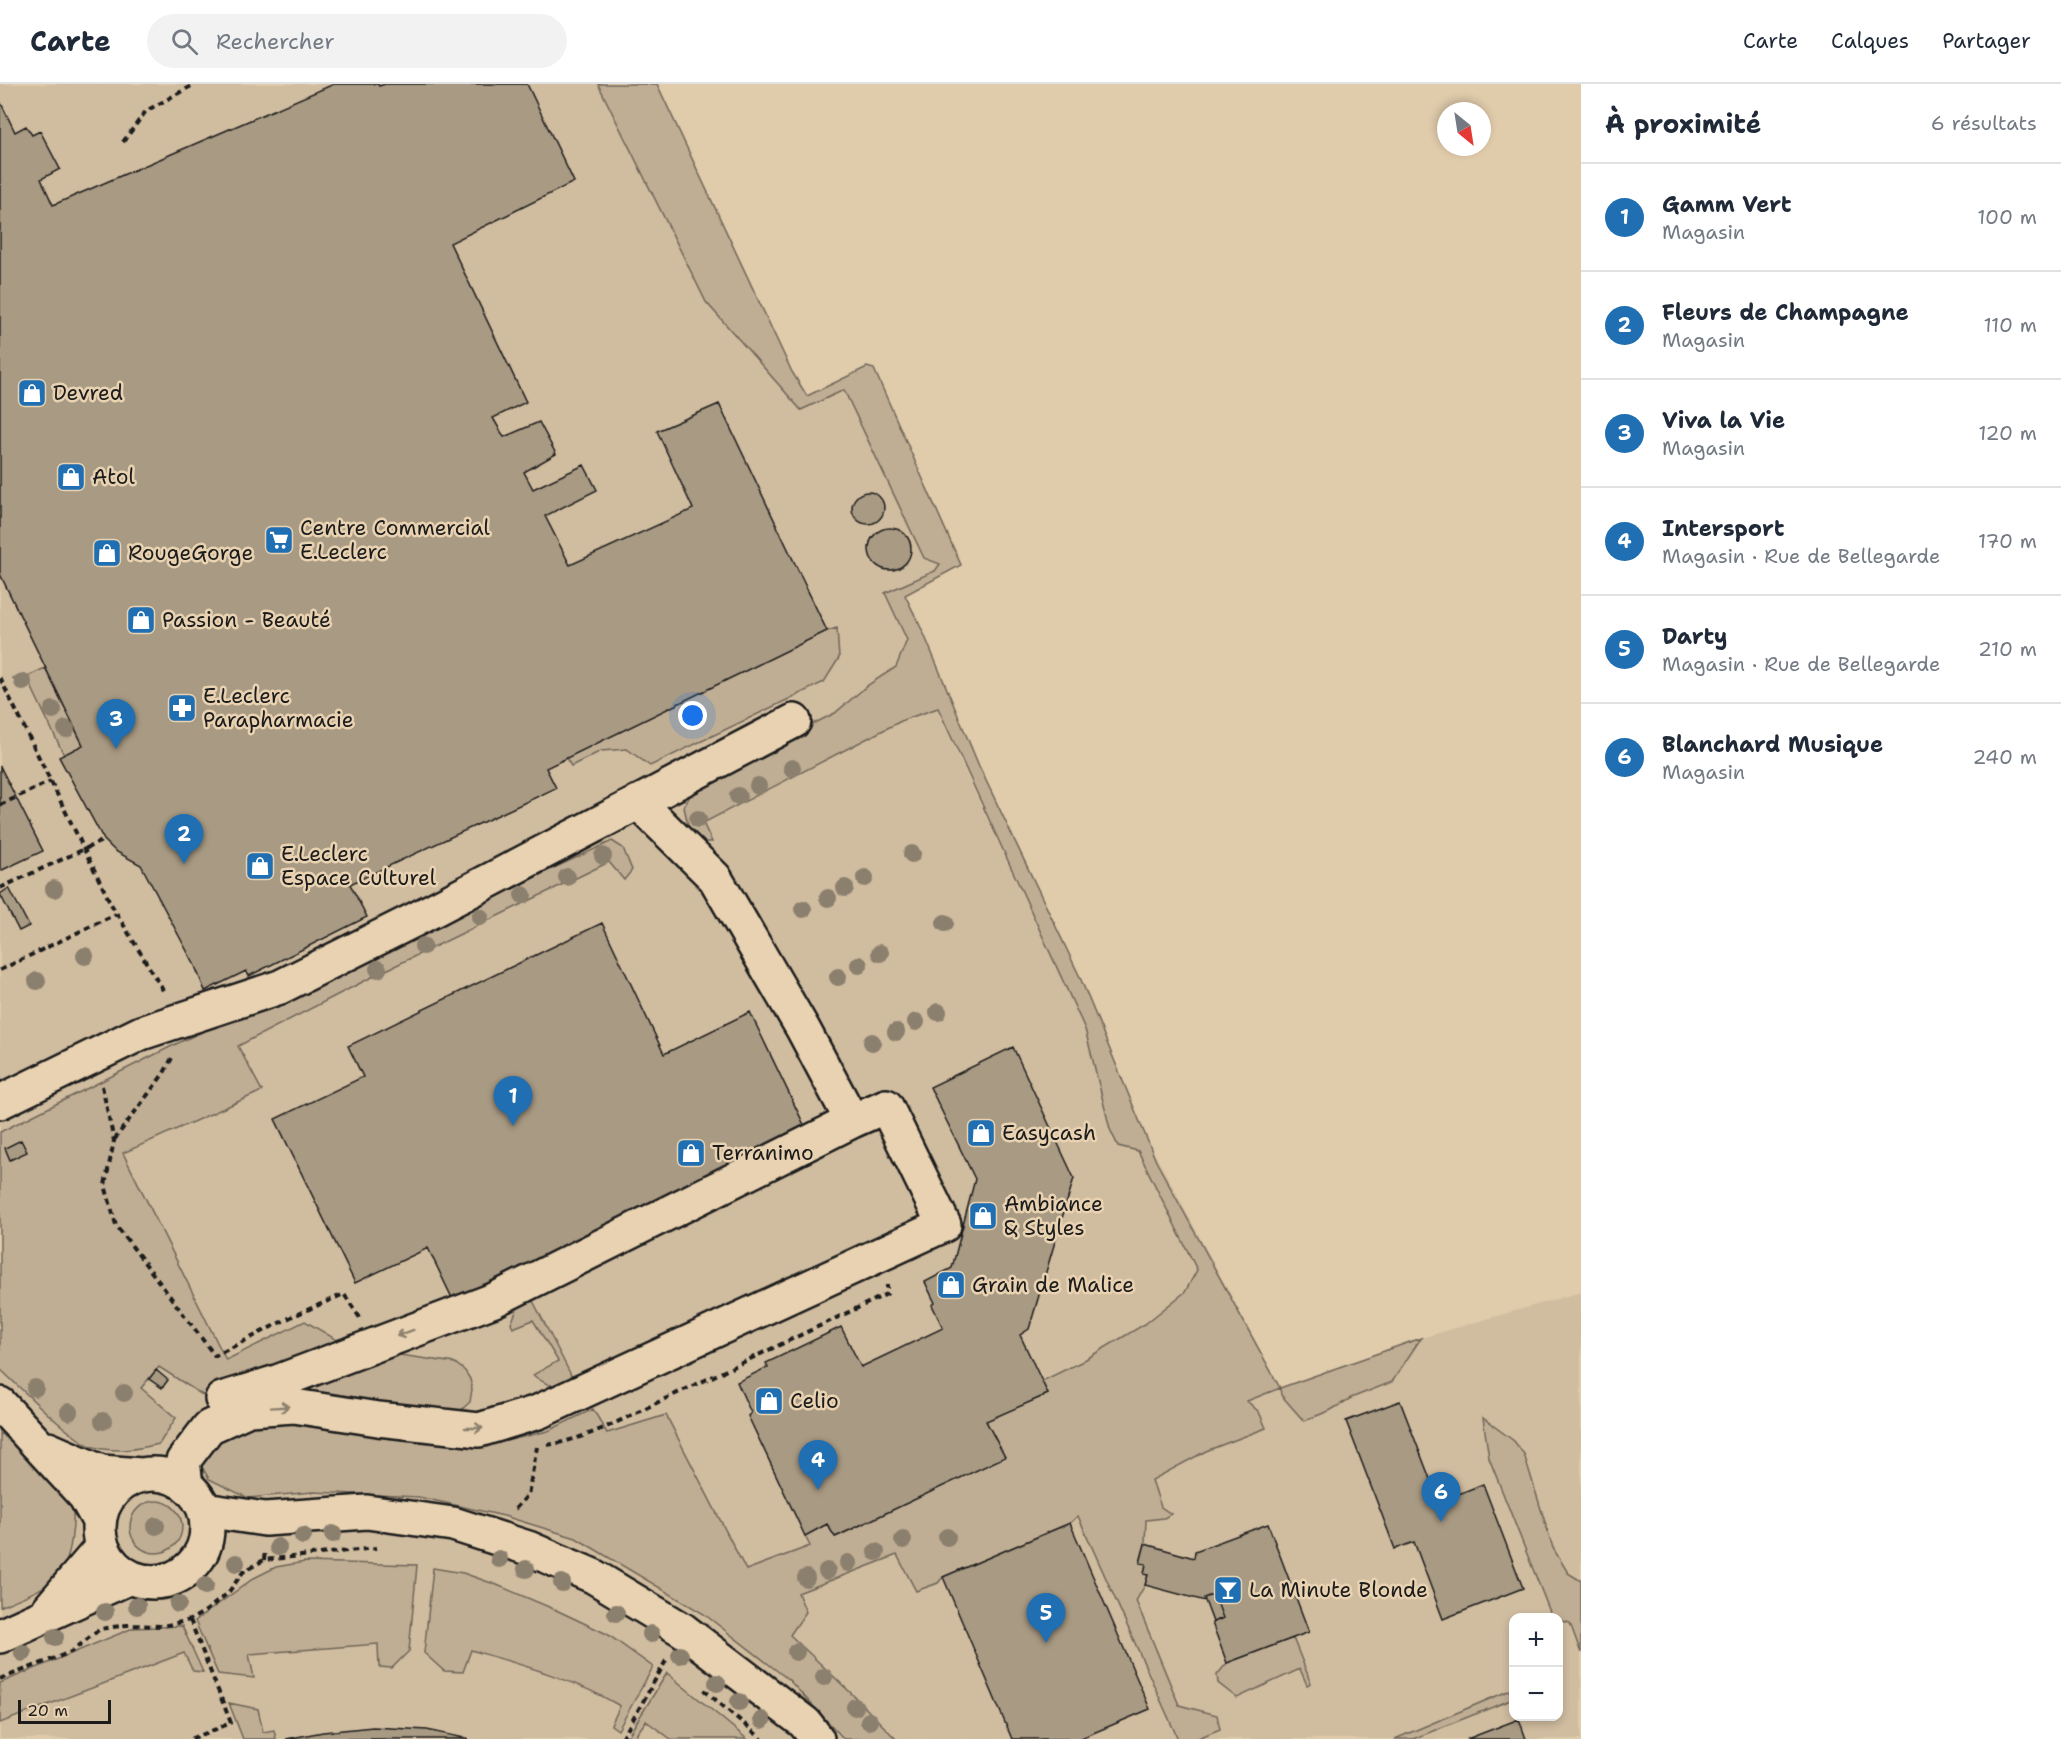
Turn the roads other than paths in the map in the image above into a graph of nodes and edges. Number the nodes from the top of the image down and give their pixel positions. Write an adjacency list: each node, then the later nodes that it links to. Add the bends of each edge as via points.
1 (794, 721): 2 (street)
2 (638, 802): 3 (street, via 280,987 141,1033); 4 (street, via 715,878)
3 (0, 1101)
4 (852, 1121): 7 (street, one-way to 7, via 494,1300 217,1401 199,1411 169,1450); 7 (street, one-way to 4, via 183,1461 208,1427 249,1409 294,1406 479,1430 538,1412 944,1225 886,1106)
5 (0, 1404): 6 (street)
6 (40, 1446): 7 (street, via 101,1472); 8 (street, via 85,1496)
7 (179, 1497): 8 (street, via 126,1481 104,1505); 9 (street, via 200,1555 177,1577 153,1582); 12 (street, via 265,1519 367,1512 453,1524 528,1548 593,1576 683,1630 805,1723)
8 (101, 1534): 9 (street, via 109,1559); 10 (street)
9 (130, 1577): 10 (street)
10 (41, 1618): 11 (street)
11 (0, 1636)
12 (817, 1739)

